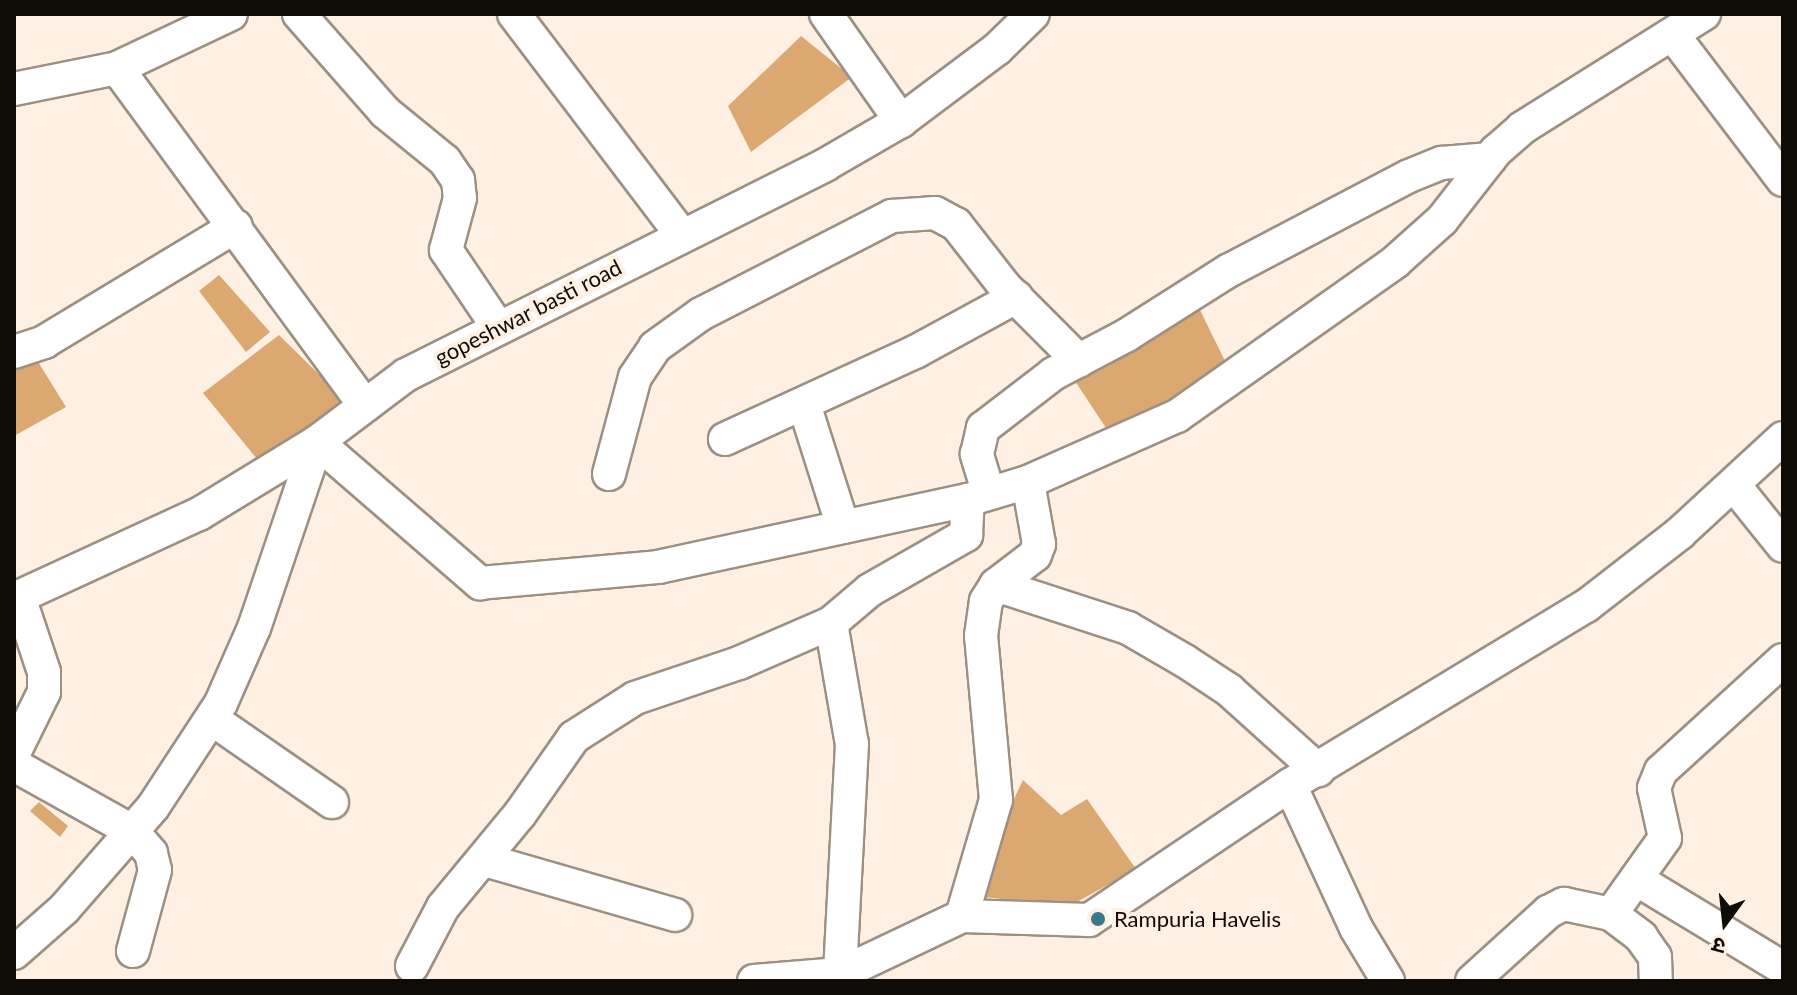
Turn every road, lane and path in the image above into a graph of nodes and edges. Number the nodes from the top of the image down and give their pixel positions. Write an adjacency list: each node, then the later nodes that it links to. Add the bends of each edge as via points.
1 (231, 14): 8 (street)
2 (299, 14): 16 (street, via 385,112 445,161 458,180 460,198 446,250)
3 (514, 14): 14 (street)
4 (826, 14): 10 (street)
5 (1033, 14): 10 (street, gopeshwar basti road, via 997,49)
6 (1704, 14): 7 (street)
7 (1673, 35): 11 (street, via 1522,128); 12 (street)
8 (117, 68): 9 (street); 13 (street)
9 (14, 89)
10 (901, 121): 14 (street, gopeshwar basti road, via 825,165)
11 (1490, 159): 18 (street, via 1442,163 1382,189 1228,271); 25 (street, via 1453,208 1395,262 1177,416)
12 (1783, 180)
13 (236, 226): 17 (street, via 44,342); 20 (street)
14 (681, 234): 16 (street, gopeshwar basti road)
15 (1016, 297): 18 (street); 19 (street); 24 (street, via 956,224 935,213 892,216 701,314 655,347 635,377)
16 (498, 327): 20 (street, gopeshwar basti road, via 406,375)
17 (14, 352)
18 (1079, 361): 27 (street, via 1053,374 983,428 977,454)
19 (804, 404): 22 (street); 28 (street)
20 (365, 406): 23 (street, gopeshwar basti road)
21 (1783, 438): 26 (street)
22 (725, 439)
23 (317, 442): 28 (street, via 480,583 658,567); 31 (street, gopeshwar basti road, via 199,514); 34 (street, via 254,628)
24 (609, 474)
25 (1028, 482): 27 (street); 30 (street, via 1039,544 1035,555)
26 (1734, 485): 29 (street); 37 (street, via 1586,606)
27 (978, 496): 28 (street); 32 (street, via 966,535 870,590)
28 (843, 527)
29 (1783, 546)
30 (996, 585): 37 (street, via 1128,628 1174,654 1229,690); 44 (street, via 986,601 981,636 996,800)
31 (16, 598): 35 (street, via 44,672 44,692)
32 (831, 623): 40 (street, via 739,663 635,698 574,737); 49 (street, via 852,744)
33 (1783, 660): 41 (street, via 1661,771 1654,788 1665,838)
34 (212, 719): 38 (street); 39 (street)
35 (14, 753)
36 (14, 765): 39 (street)
37 (1304, 778): 44 (street, via 1089,920); 51 (street, via 1356,928)
38 (332, 802)
39 (132, 831): 45 (street, via 151,853 155,870); 46 (street, via 64,909)
40 (485, 860): 43 (street); 47 (street, via 443,907)
41 (1636, 879): 42 (street); 48 (street)
42 (1611, 914): 52 (street, via 1564,904 1548,912); 53 (street, via 1641,937 1655,957)
43 (675, 915)
44 (962, 916): 49 (street)
45 (133, 951)
46 (14, 953)
47 (412, 966)
48 (1783, 968)
49 (840, 974): 50 (street)
50 (768, 980)
51 (1388, 981)
52 (1472, 981)
53 (1656, 981)

